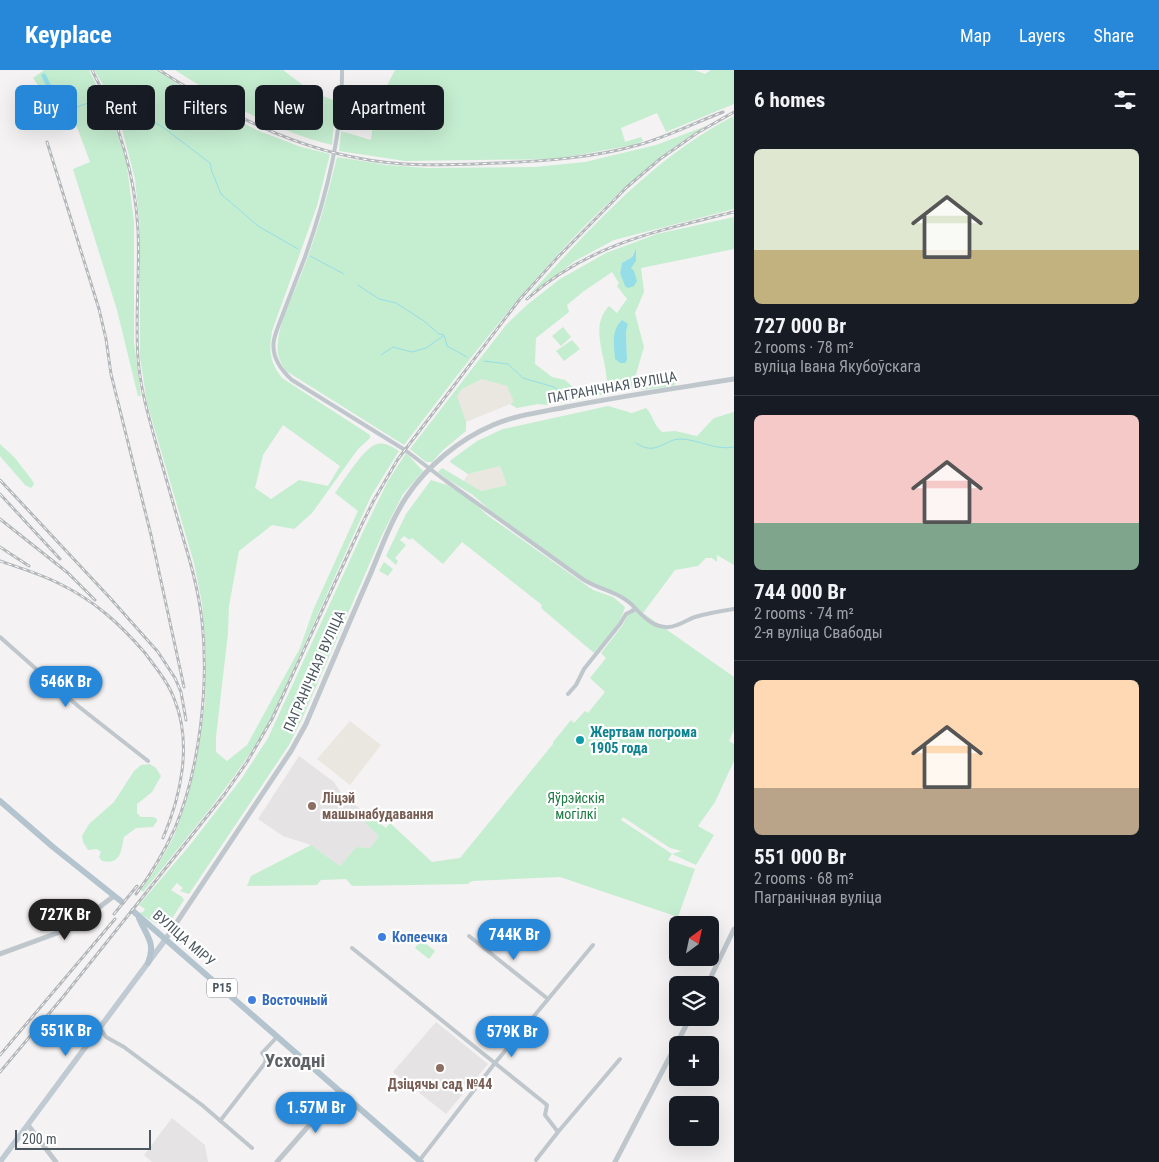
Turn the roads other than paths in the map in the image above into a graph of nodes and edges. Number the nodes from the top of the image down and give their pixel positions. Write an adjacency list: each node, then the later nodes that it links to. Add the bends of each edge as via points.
1 (342, 70): 3 (street, via 334,153 322,209 274,341 275,359 292,380)
2 (734, 379): 3 (street, ПАГРАНІЧНАЯ ВУЛІЦА, via 516,417 472,435)
3 (430, 469): 4 (street, via 584,580 622,596); 14 (street, ПАГРАНІЧНАЯ ВУЛІЦА, via 406,497 399,511 306,724)
4 (636, 609): 5 (street, via 654,625 666,627 697,616); 7 (street, via 626,614)
5 (734, 609)
6 (0, 636): 8 (street, via 78,706)
7 (568, 694)
8 (148, 761)
9 (0, 801): 10 (main road)
10 (114, 896): 11 (main road); 17 (street, via 81,922)
11 (122, 902)
12 (734, 929): 19 (street)
13 (469, 936): 20 (street)
14 (165, 940): 18 (main road, ПАГРАНІЧНАЯ ВУЛІЦА); 18 (main road, ВУЛІЦА МІРУ / Р15, via 132,911 151,943); 23 (main road, ВУЛІЦА МІРУ / Р15)
15 (593, 945): 20 (street)
16 (352, 948): 25 (street)
17 (0, 954)
18 (148, 963): 22 (main road, ПАГРАНІЧНАЯ ВУЛІЦА)
19 (711, 976)
20 (548, 999): 25 (street)
21 (686, 1026): 36 (street)
22 (100, 1028): 27 (street, via 106,1037 124,1046); 28 (main road, ПАГРАНІЧНАЯ ВУЛІЦА)
23 (277, 1037): 26 (main road, ВУЛІЦА МІРУ / Р15); 27 (street, via 262,1053 265,1063)
24 (620, 1059): 29 (street)
25 (495, 1063): 29 (street, via 547,1105 545,1114); 32 (street)
26 (338, 1091): 32 (main road, ВУЛІЦА МІРУ / Р15); 35 (street)
27 (220, 1121): 30 (street)
28 (28, 1125): 33 (main road, ПАГРАНІЧНАЯ ВУЛІЦА); 34 (street)
29 (558, 1132): 31 (street)
30 (252, 1148)
31 (536, 1160)
32 (420, 1161)
33 (0, 1162)
34 (56, 1162)
35 (277, 1162)
36 (615, 1162)

